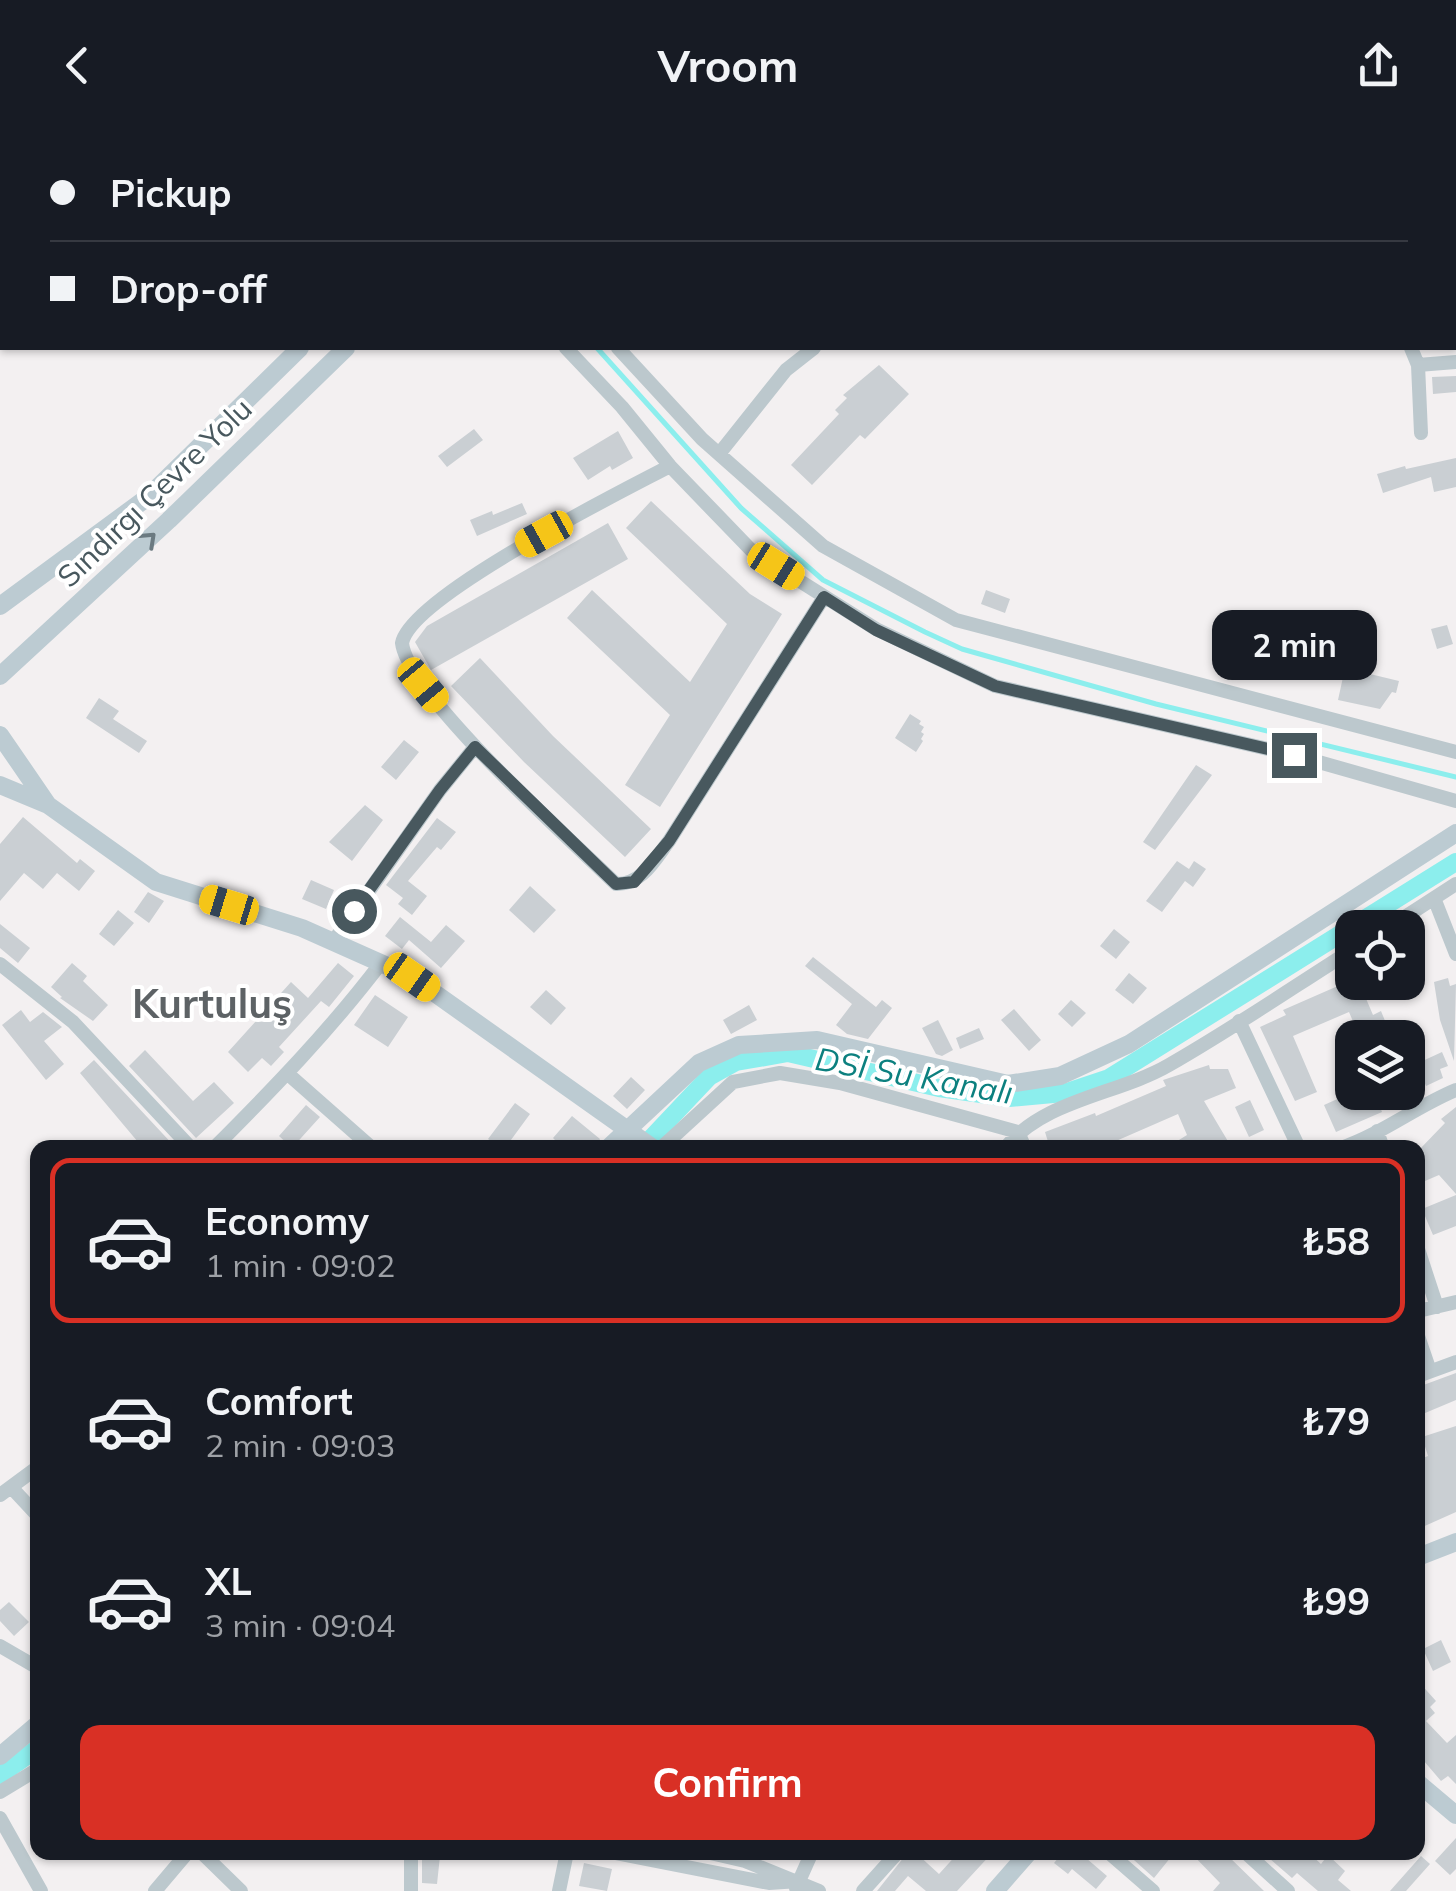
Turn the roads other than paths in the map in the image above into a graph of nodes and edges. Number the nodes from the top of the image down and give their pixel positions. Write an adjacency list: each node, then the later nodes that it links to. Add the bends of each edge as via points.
1 (298, 350): 13 (street, Sındırgı Çevre Yolu, via 148,497)
2 (344, 350): 14 (street, Sındırgı Çevre Yolu, one-way to 2)
3 (568, 350): 11 (street)
4 (620, 350): 10 (street)
5 (812, 350): 10 (street, via 774,384)
6 (1412, 350): 8 (street)
7 (1456, 362): 8 (street)
8 (1418, 364): 9 (street)
9 (1421, 432)
10 (719, 454): 17 (street, via 823,546 956,620)
11 (670, 466): 12 (street, via 752,552); 16 (street, via 513,550 407,628 402,642 411,668)
12 (824, 597): 16 (street, via 669,841 628,884 616,884); 19 (street, via 876,630 995,686 1294,755)
13 (0, 606)
14 (0, 676)
15 (0, 735): 20 (street)
16 (475, 747): 25 (street)
17 (1456, 752)
18 (0, 785): 20 (street)
19 (1456, 802)
20 (48, 805): 25 (street, via 156,882)
21 (1456, 833): 33 (street, via 1129,1044 1060,1076 1008,1084 817,1040 739,1045 699,1064)
22 (1456, 884): 23 (street)
23 (1434, 898): 24 (street); 26 (street)
24 (1416, 910)
25 (333, 942): 29 (street)
26 (1456, 954)
27 (1335, 961): 30 (street)
28 (0, 964): 36 (street, via 73,1022)
29 (381, 964): 31 (street); 33 (street, via 412,977)
30 (1239, 1021): 35 (street, via 1166,1067); 44 (street)
31 (288, 1074): 37 (street); 38 (street)
32 (1456, 1090): 34 (street)
33 (626, 1130): 39 (street); 40 (street)
34 (1377, 1131): 45 (street); 46 (street)
35 (1018, 1132): 41 (street, via 780,1072 732,1082); 42 (street); 43 (street)
36 (184, 1140)
37 (222, 1140)
38 (363, 1140)
39 (616, 1140)
40 (641, 1140)
41 (670, 1140)
42 (1012, 1140)
43 (1022, 1140)
44 (1295, 1140)
45 (1358, 1140)
46 (1380, 1140)
47 (1425, 1270): 49 (street)
48 (1456, 1302): 49 (street)
49 (1437, 1307): 50 (street)
50 (1425, 1310)
51 (1456, 1362): 52 (street)
52 (1425, 1373)
53 (30, 1472): 54 (street)
54 (5, 1491): 55 (street)
55 (30, 1510)
56 (1456, 1542): 57 (street)
57 (1425, 1554)
58 (0, 1646): 59 (street)
59 (30, 1663)
60 (30, 1731): 61 (street)
61 (0, 1756)
62 (30, 1774): 64 (street)
63 (1425, 1789): 65 (street)
64 (0, 1792)
65 (1456, 1815)
66 (0, 1818): 81 (street)
67 (181, 1860): 82 (street)
68 (210, 1860): 83 (street)
69 (412, 1860): 84 (street)
70 (566, 1860): 85 (street)
71 (650, 1860): 79 (street)
72 (696, 1860): 79 (street)
73 (736, 1860): 80 (street)
74 (808, 1860): 80 (street)
75 (891, 1860): 87 (street)
76 (1022, 1860): 88 (street)
77 (1117, 1860): 89 (street)
78 (1255, 1860): 90 (street)
79 (689, 1868): 80 (street)
80 (797, 1886): 86 (street)
81 (41, 1891)
82 (155, 1891)
83 (242, 1891)
84 (411, 1891)
85 (560, 1891)
86 (819, 1891)
87 (863, 1891)
88 (995, 1891)
89 (1153, 1891)
90 (1288, 1891)

